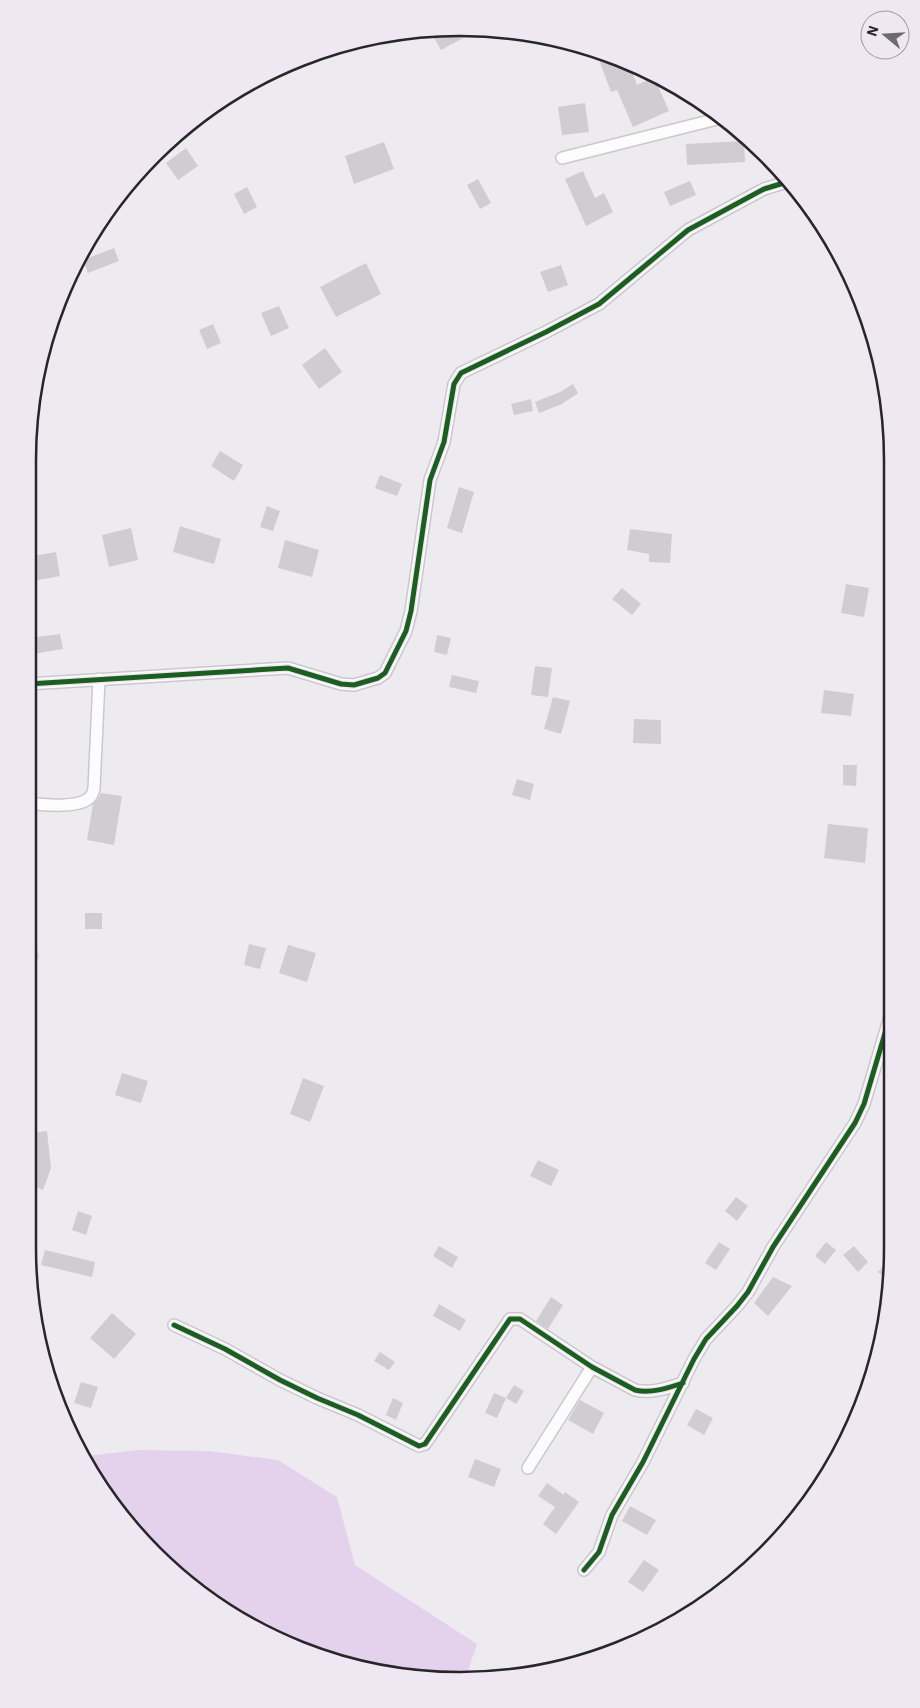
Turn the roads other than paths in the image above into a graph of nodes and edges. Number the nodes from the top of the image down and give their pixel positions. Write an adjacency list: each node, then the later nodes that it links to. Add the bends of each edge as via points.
1 (712, 120): 2 (street)
2 (562, 158)
3 (781, 184): 4 (street, via 764,189 688,230 599,304 461,373 454,384 444,442 430,480 406,631 384,673 378,678 348,685 288,668)
4 (99, 679): 5 (street); 6 (street, via 91,797 67,805)
5 (36, 683)
6 (36, 803)
7 (884, 1037): 10 (street, via 855,1123 773,1247 748,1292 706,1339)
8 (174, 1325): 9 (street, via 419,1446 430,1437 510,1319 520,1319)
9 (592, 1367): 10 (street, via 641,1392); 11 (street)
10 (683, 1383): 12 (street, via 612,1515 599,1552)
11 (528, 1468)
12 (584, 1570)

